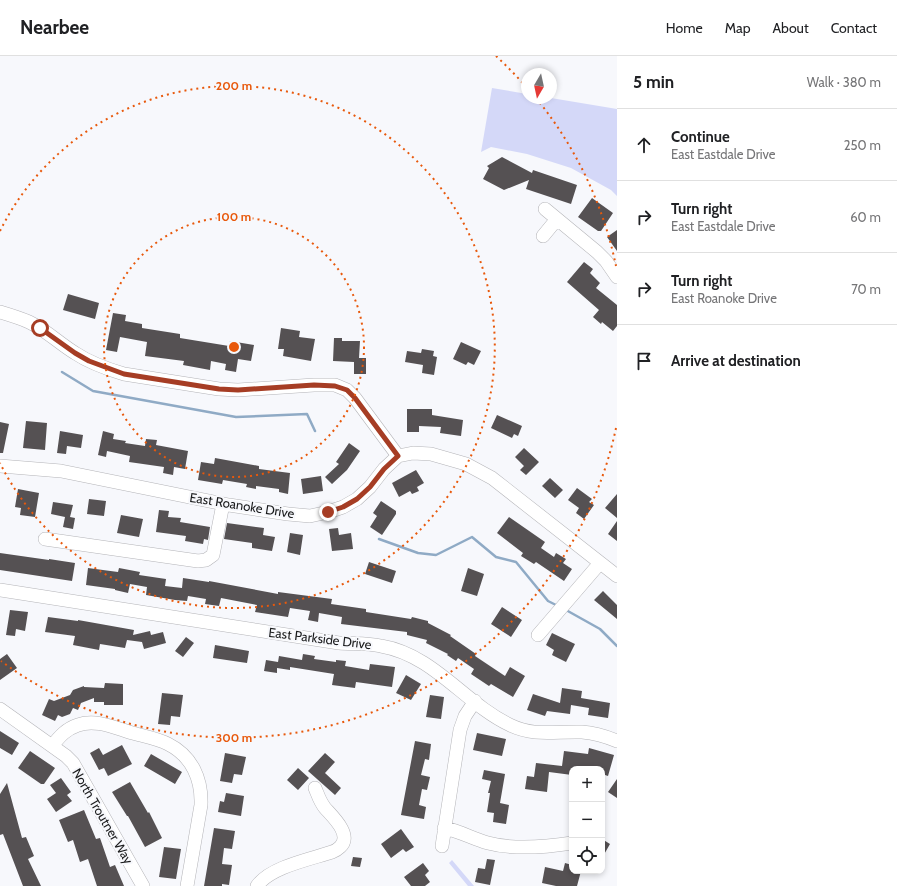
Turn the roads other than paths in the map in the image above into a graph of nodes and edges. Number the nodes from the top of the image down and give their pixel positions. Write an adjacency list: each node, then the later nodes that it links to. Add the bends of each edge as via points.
1 (545, 209): 2 (street)
2 (557, 218): 3 (street); 4 (street, via 597,252)
3 (543, 236)
4 (617, 277)
5 (0, 312): 6 (street, via 30,322 89,361 124,374 219,389 314,385 335,386 347,390)
6 (398, 456): 8 (street, East Roanoke Drive, via 357,499 328,512 310,516); 10 (street, via 413,453 431,454 478,469)
7 (0, 466): 8 (street, East Roanoke Drive, via 79,474)
8 (223, 504): 9 (street, via 213,554 206,560 198,561)
9 (45, 538)
10 (600, 562): 11 (street); 13 (street)
11 (617, 576)
12 (0, 590): 14 (street, East Parkside Drive, via 339,643 381,646 419,659)
13 (538, 635)
14 (475, 702): 16 (street, East Parkside Drive, via 510,725 525,730 545,734 582,732); 19 (street, via 465,716 460,730)
15 (0, 709): 17 (street, North Troutner Way)
16 (617, 740)
17 (52, 746): 22 (street, North Troutner Way, via 66,756 78,771); 23 (street, via 68,729 91,723 108,725 167,743 187,759 197,775 202,794)
18 (314, 788): 24 (street, via 343,832 344,842 332,852 275,872)
19 (444, 828): 20 (street, via 496,845 533,846); 21 (street)
20 (569, 842)
21 (442, 846)
22 (143, 886)
23 (187, 886)
24 (257, 886)

